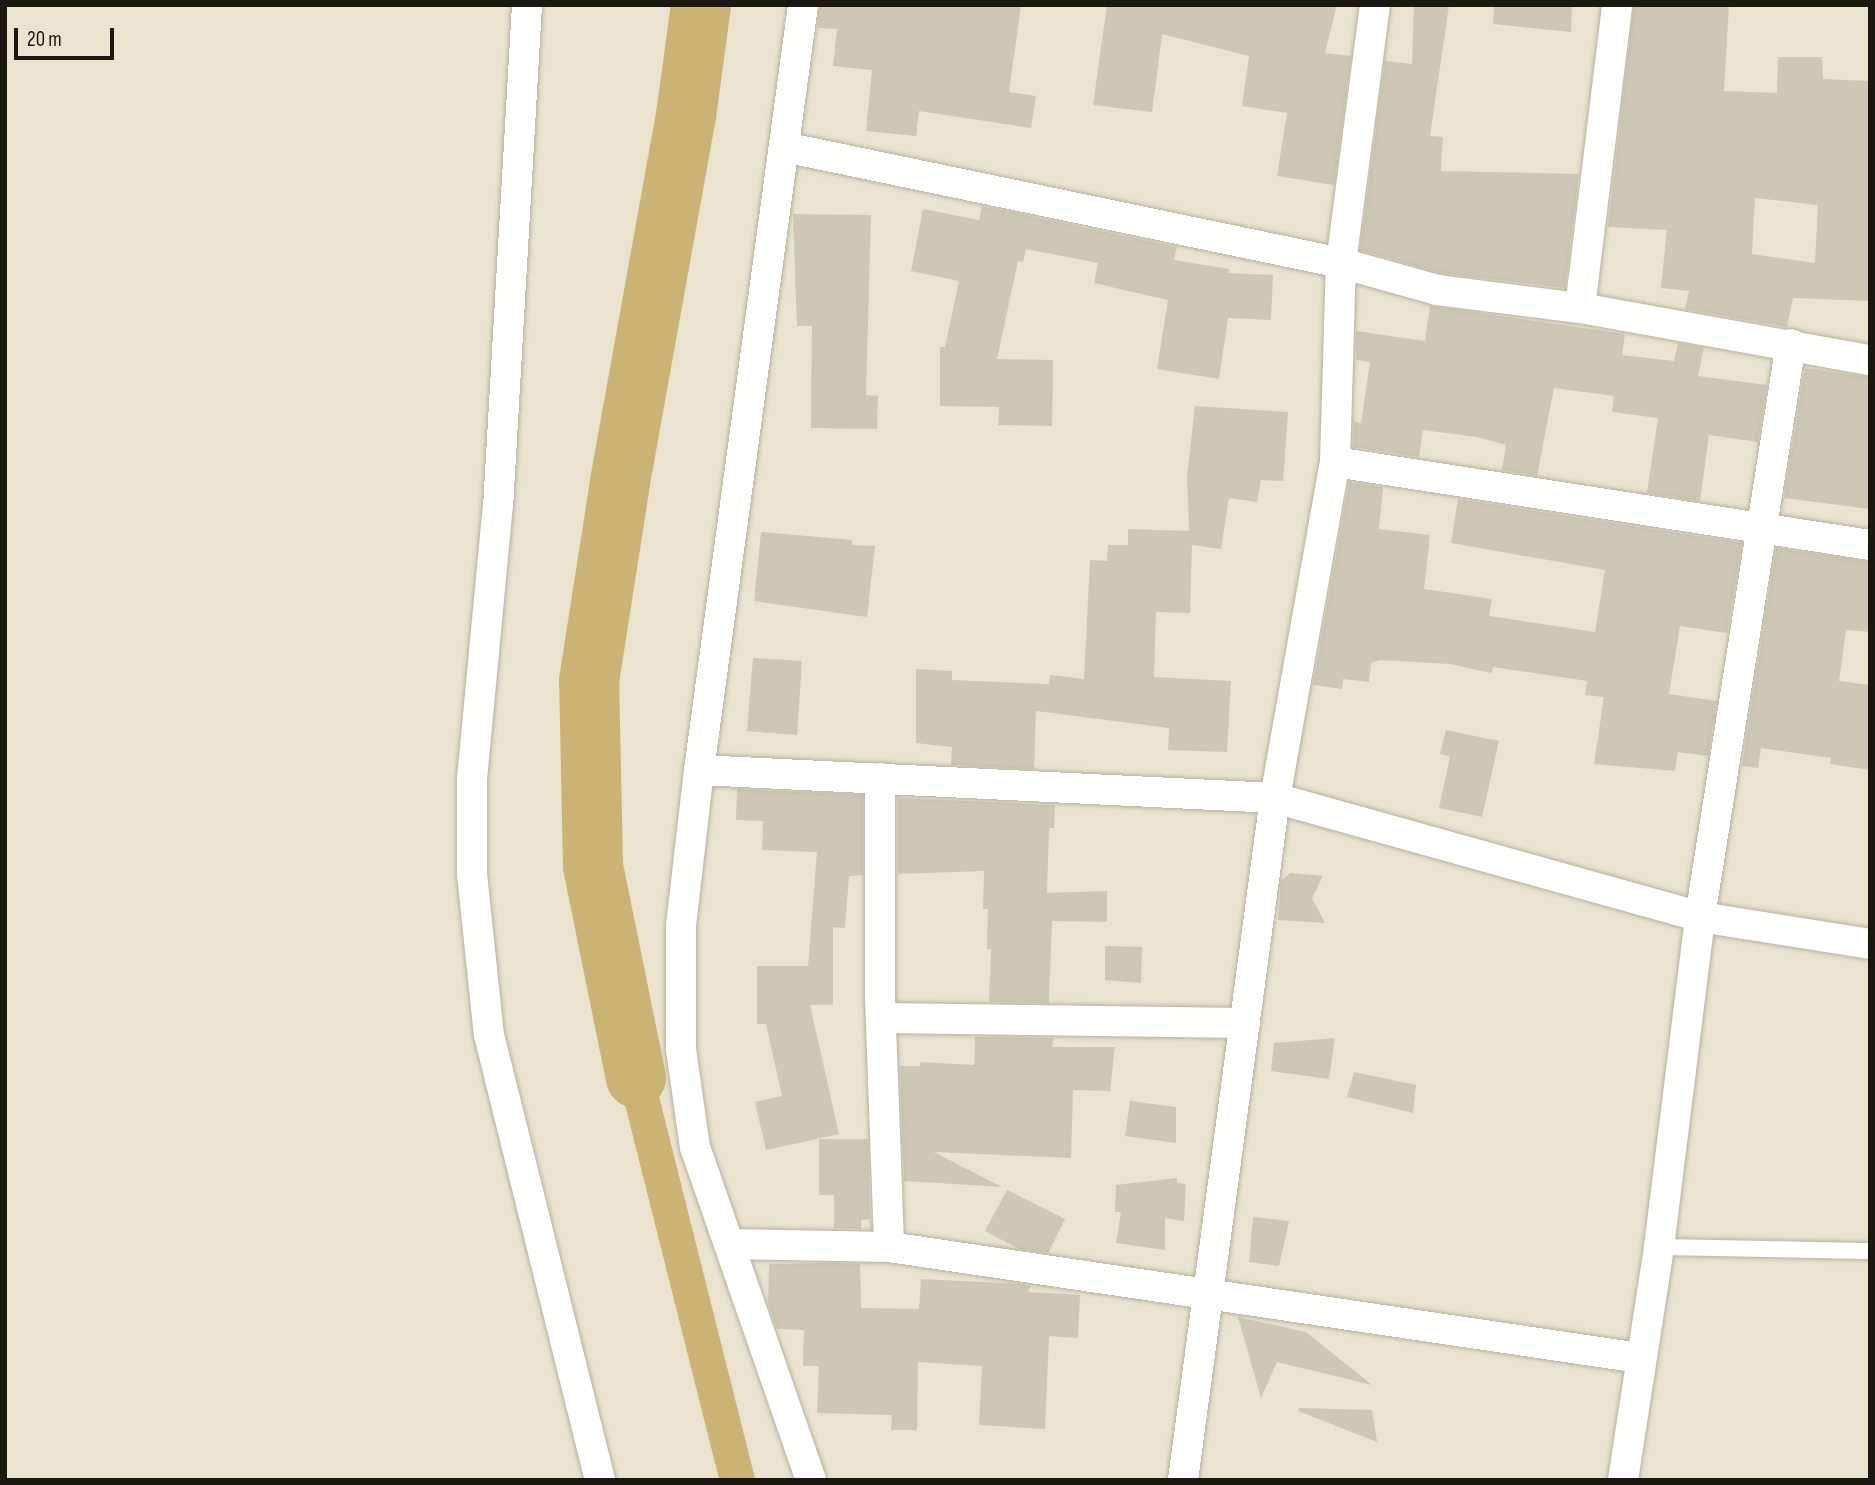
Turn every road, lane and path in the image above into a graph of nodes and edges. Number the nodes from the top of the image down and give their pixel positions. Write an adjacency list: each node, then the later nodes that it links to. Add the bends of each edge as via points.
1 (527, 5): 26 (street, via 498,504 472,778 471,860 489,1035)
2 (803, 5): 5 (street)
3 (1375, 5): 6 (street)
4 (1616, 5): 7 (street)
5 (784, 147): 6 (street); 13 (street)
6 (1341, 263): 7 (street, via 1437,289); 10 (street)
7 (1580, 308): 8 (street)
8 (1791, 344): 9 (street); 11 (street)
9 (1870, 360)
10 (1335, 462): 11 (street); 15 (street)
11 (1758, 530): 12 (street); 16 (street)
12 (1870, 545)
13 (699, 770): 14 (street); 20 (street, via 681,925 681,1049 695,1147)
14 (880, 778): 15 (street); 18 (street)
15 (1275, 798): 16 (street); 19 (street)
16 (1700, 918): 17 (street); 22 (street)
17 (1870, 944)
18 (881, 1018): 19 (street); 21 (street)
19 (1245, 1023): 24 (street)
20 (730, 1244): 21 (street); 27 (street)
21 (889, 1247): 24 (street)
22 (1659, 1247): 23 (lane); 25 (street)
23 (1870, 1251)
24 (1207, 1296): 25 (street); 28 (street)
25 (1640, 1358): 29 (street)
26 (600, 1480)
27 (811, 1480)
28 (1183, 1480)
29 (1623, 1480)

